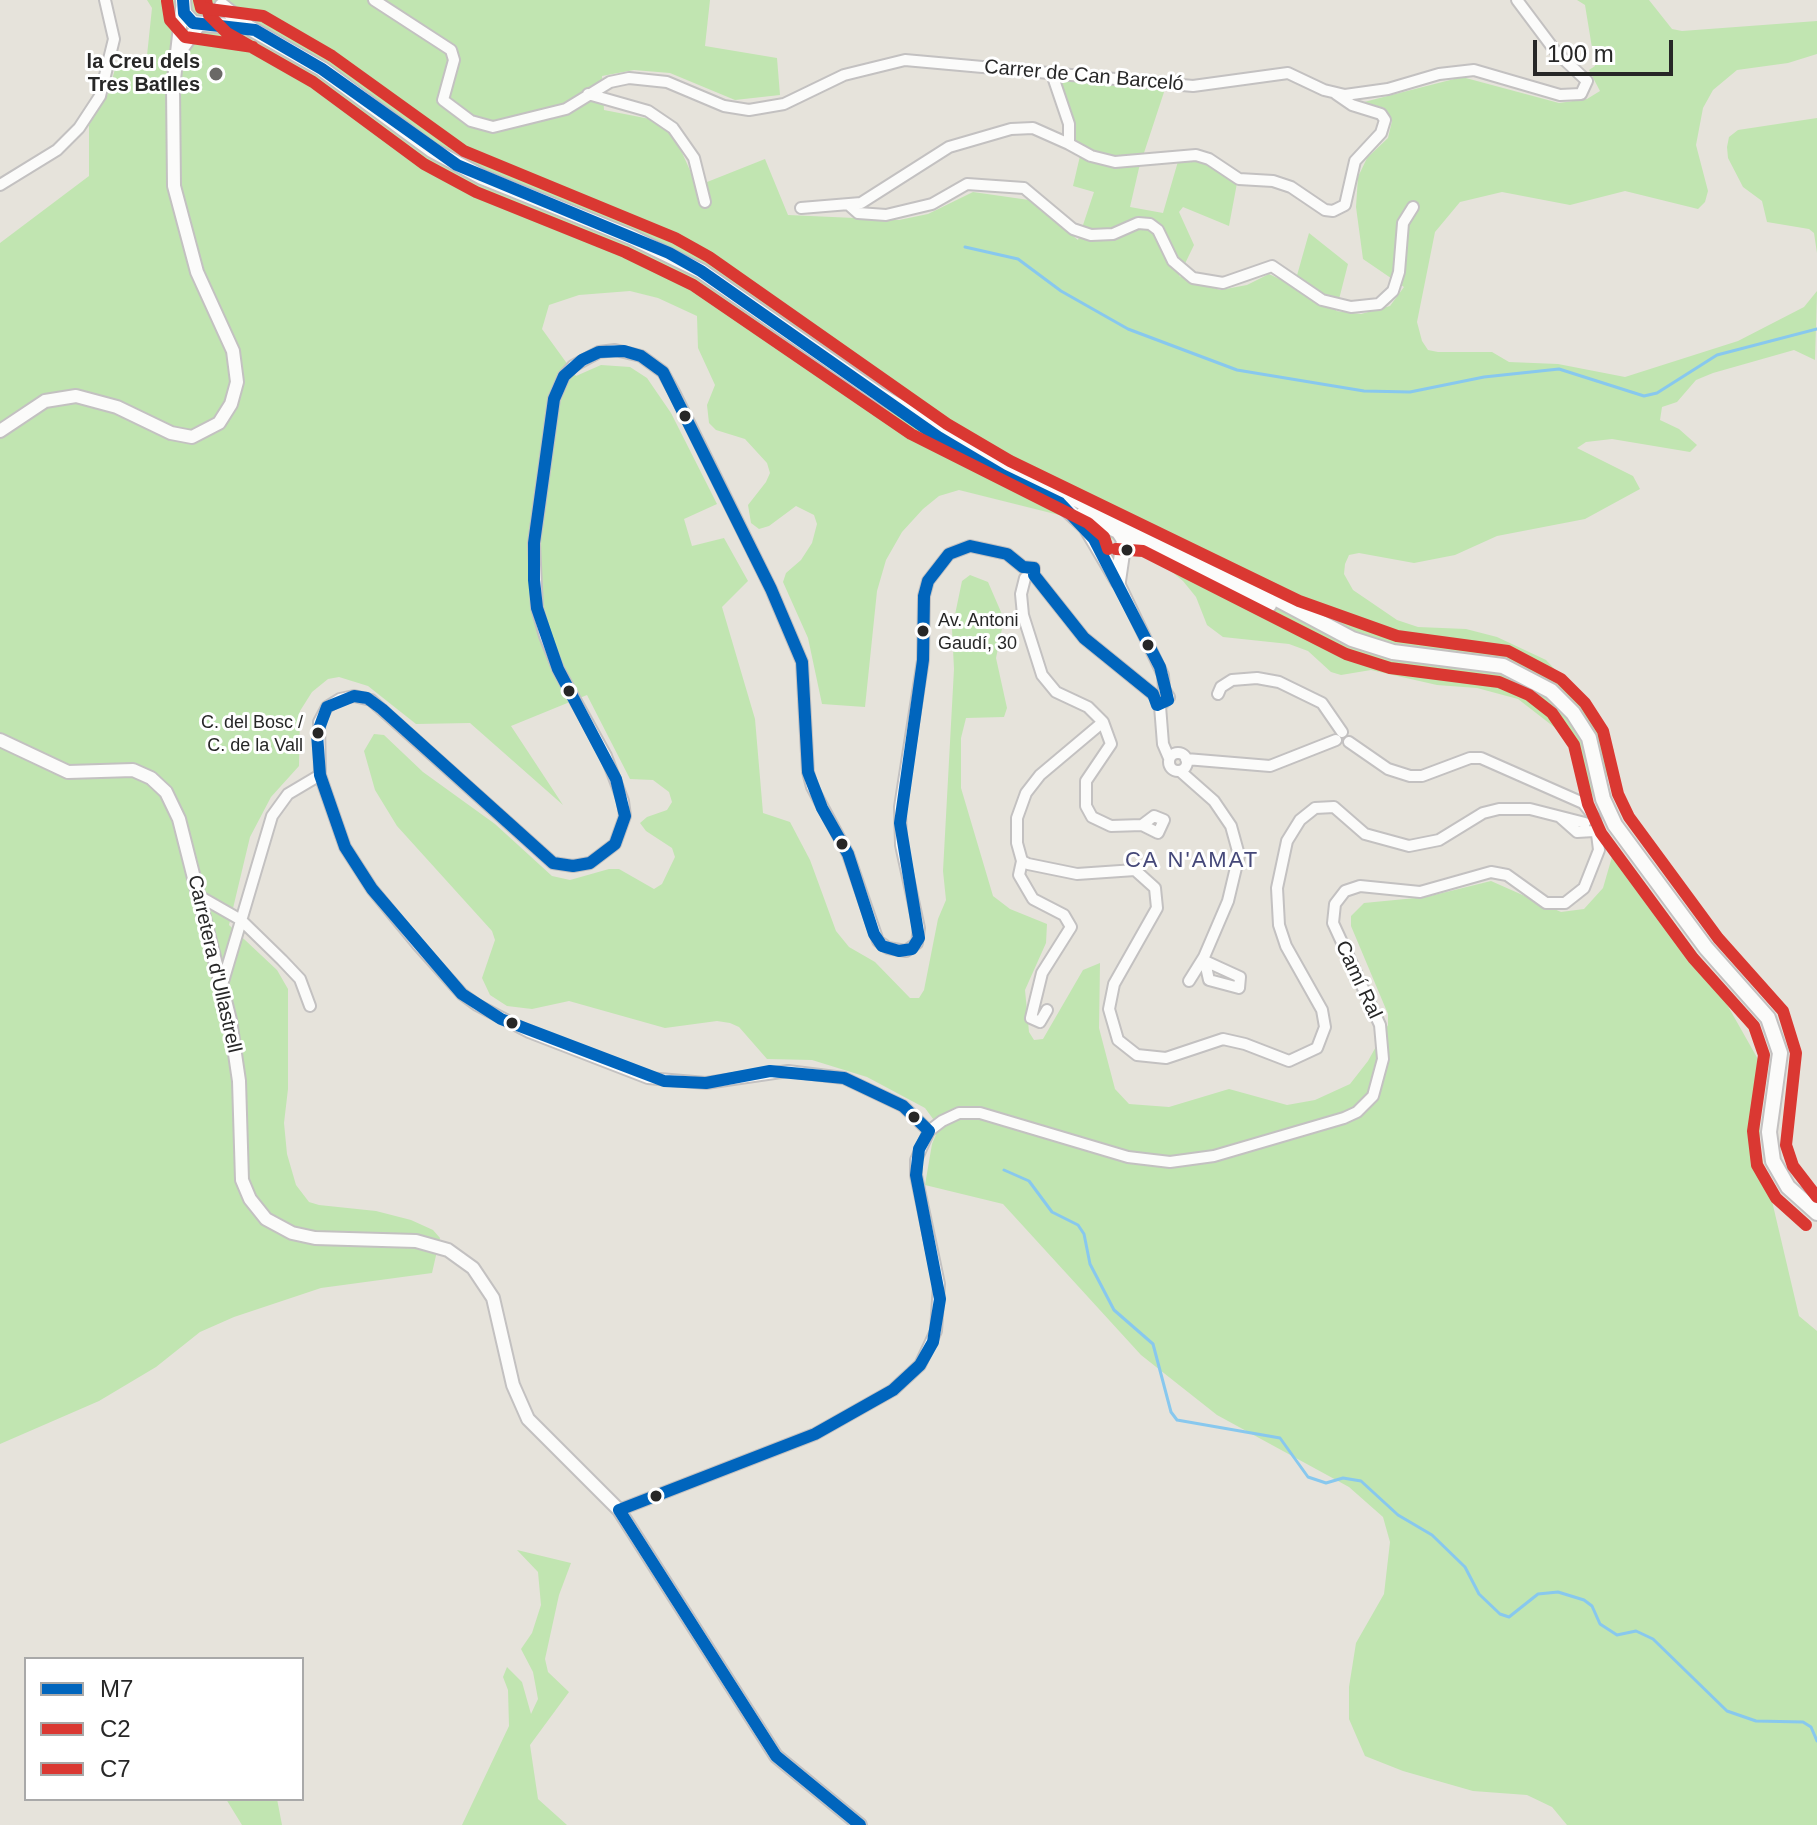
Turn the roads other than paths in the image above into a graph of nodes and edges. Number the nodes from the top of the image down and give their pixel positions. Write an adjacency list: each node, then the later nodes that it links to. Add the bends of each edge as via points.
1 (105, 0): 13 (street, via 114,39 100,96 57,150)
2 (374, 0): 11 (street, Carrer de Can Barceló, via 451,50 454,60 443,100 471,121 493,127 533,120 566,109)
3 (1517, 0): 10 (street, Carrer de Can Barceló, via 1556,52 1587,81 1585,91 1568,97 1463,70 1388,89)
4 (222, 3): 6 (main road, via 218,18); 7 (main road)
5 (183, 5): 6 (main road, via 189,21); 8 (street)
6 (205, 24): 7 (main road); 8 (street, via 181,46)
7 (248, 27): 18 (main road, via 322,69 457,165 701,271)
8 (174, 64): 19 (street, via 174,186 197,272 233,351 237,382 231,404 219,423 192,437 76,396 45,401)
9 (1052, 74): 10 (street, Carrer de Can Barceló, via 1210,86 1288,73); 11 (street, Carrer de Can Barceló, via 905,60 844,75 784,104 749,110 651,78 610,82); 12 (street, via 1069,124)
10 (1336, 93): 12 (street, via 1385,120 1381,133 1355,161 1345,205 1337,211 1325,210 1280,183 1239,179 1196,155 1108,162)
11 (588, 94): 14 (street, via 648,111 673,128 694,158)
12 (1069, 144): 15 (street, via 1029,127 1001,131 949,147 870,199)
13 (0, 185)
14 (705, 202)
15 (849, 205): 16 (street, via 858,213 886,215 932,204 967,184 1024,188 1073,229 1091,235 1150,224 1173,261 1193,278 1223,283 1272,266 1322,300 1351,307 1379,304 1393,291 1403,223); 17 (street)
16 (1413, 207)
17 (801, 208)
18 (920, 421): 20 (main road, via 968,456); 21 (main road)
19 (0, 431)
20 (1060, 503): 22 (main road); 24 (main road, via 1086,527)
21 (1097, 510): 22 (main road); 23 (main road)
22 (1118, 531): 23 (main road); 24 (main road, via 1102,537); 25 (main road, via 1124,540); 26 (main road)
23 (1147, 535): 29 (main road)
24 (1100, 552): 25 (main road, via 1110,559); 28 (main road)
25 (1122, 554): 26 (main road, via 1136,548); 28 (main road)
26 (1169, 557): 29 (main road)
27 (1028, 574): 31 (street, via 1084,638); 34 (street, via 1021,599 1037,665 1056,692 1088,707); 40 (street, via 1007,554 970,546 949,554 928,581 923,660 900,823 919,938 912,949 882,946 848,854 808,772 802,662 771,589 663,372 632,353 607,350 573,366 558,388 534,543 537,608 545,636 623,801 625,816 615,844 583,865 553,863 367,698 340,699 322,714 317,734)
28 (1118, 581): 30 (street, via 1160,667)
29 (1314, 621): 51 (main road, via 1393,652 1512,669 1544,686 1573,713 1589,738 1603,799 1615,825 1773,1029 1780,1068 1770,1147 1779,1174)
30 (1164, 689): 31 (street); 33 (street, via 1168,700)
31 (1153, 694): 33 (street, via 1153,702)
32 (1218, 694): 35 (street, via 1232,680 1279,682 1322,703)
33 (1160, 706): 37 (street)
34 (1103, 722): 41 (street, via 1111,744 1086,781 1086,806 1103,824); 43 (street, via 1026,793 1015,831)
35 (1339, 736): 38 (street, via 1270,766); 42 (street, via 1342,746 1349,742 1401,774 1422,776 1481,758 1567,798 1585,812)
36 (0, 740): 44 (street, Carretera d'Ullastrell, via 68,772 126,769 161,786 179,819)
37 (1169, 758): 38 (street, via 1179,753); 39 (street, via 1171,768)
38 (1186, 759): 39 (street)
39 (1180, 771): 46 (street, via 1214,801 1231,826 1239,855 1228,901)
40 (320, 775): 45 (street, via 288,794 272,816); 50 (street, via 345,847 372,889 462,994 501,1019 664,1081 706,1083 770,1071 844,1078 903,1106)
41 (1142, 825)
42 (1589, 829): 43 (street, via 1572,829 1559,816 1521,808 1492,810 1448,836 1409,846 1374,839 1334,807 1309,812 1282,855 1278,907 1286,946 1317,1000 1325,1027 1317,1048 1289,1061 1229,1039 1166,1058 1144,1058 1125,1049 1110,1019 1111,993 1157,908 1155,888 1135,870 1061,873); 50 (street, Camí Ral, via 1599,850 1594,868 1578,895 1565,903 1546,903 1507,875 1491,872 1420,892 1351,887 1335,904 1333,923 1380,1025 1382,1073 1373,1096 1357,1112 1214,1156 1153,1162 980,1113 959,1113)
43 (1022, 861): 49 (street, via 1019,875 1033,899 1064,915 1071,927 1042,973 1031,1018 1040,1022)
44 (199, 896): 45 (street); 47 (street, Carretera d'Ullastrell)
45 (241, 920): 47 (street); 48 (street, via 300,979)
46 (1189, 981)
47 (222, 985): 54 (street, Carretera d'Ullastrell, via 239,1081 242,1180 254,1206 292,1233 416,1241 465,1260 493,1298 523,1411)
48 (310, 1006)
49 (1047, 1010)
50 (929, 1131): 54 (street, via 919,1149 916,1175 940,1299 933,1342 920,1365 873,1404 815,1434)
51 (1803, 1203): 52 (main road); 53 (main road)
52 (1817, 1213)
53 (1817, 1223)
54 (619, 1510): 55 (street, Carretera d'Ullastrell, via 776,1756)
55 (860, 1825)

